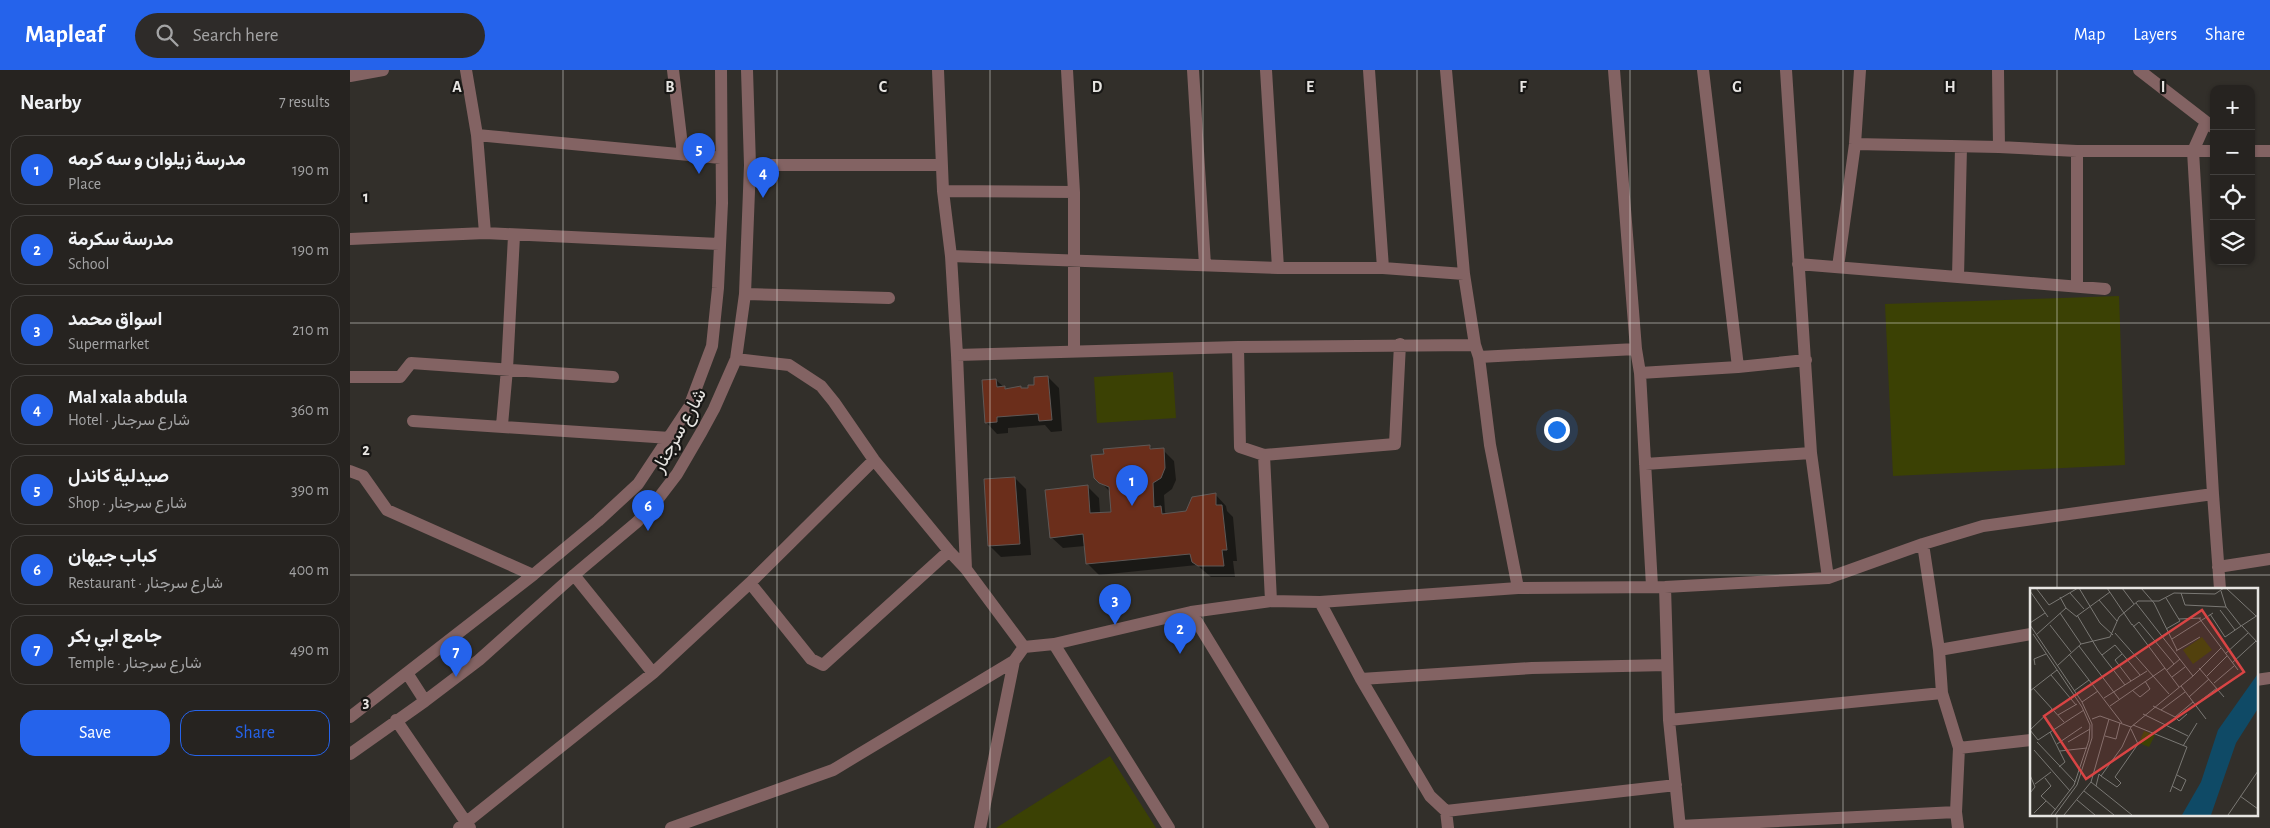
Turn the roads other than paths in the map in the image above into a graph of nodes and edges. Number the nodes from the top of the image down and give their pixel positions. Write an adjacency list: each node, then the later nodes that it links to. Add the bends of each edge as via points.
1 (383, 70): 18 (street)
2 (466, 70): 20 (street)
3 (673, 70): 29 (street)
4 (721, 70): 30 (street, شارع سرجنار)
5 (747, 70): 31 (street, شارع سرجنار)
6 (938, 70): 32 (street)
7 (1066, 70): 34 (street)
8 (1193, 70): 42 (street)
9 (1266, 70): 44 (street)
10 (1369, 70): 45 (street)
11 (1446, 70): 46 (street)
12 (1614, 70): 54 (street)
13 (1703, 70): 60 (street)
14 (1786, 70): 41 (street)
15 (1860, 70): 21 (street)
16 (1998, 70): 23 (street)
17 (2140, 70): 19 (street)
18 (350, 76)
19 (2210, 125): 25 (street)
20 (477, 135): 29 (street); 35 (street)
21 (1855, 144): 22 (street); 43 (street)
22 (1961, 147): 23 (street); 47 (street)
23 (1999, 147): 24 (street)
24 (2076, 151): 25 (street); 48 (street)
25 (2193, 151): 26 (street); 73 (street)
26 (2210, 151)
27 (2270, 151): 28 (street)
28 (2255, 152)
29 (683, 154): 30 (street)
30 (720, 158): 38 (street, شارع سرجنار, via 722,203)
31 (750, 165): 32 (street); 50 (street, شارع سرجنار)
32 (942, 166): 33 (street)
33 (943, 191): 34 (street); 39 (street)
34 (1074, 192): 40 (street)
35 (485, 233): 36 (street); 37 (street)
36 (514, 236): 38 (street); 61 (street)
37 (350, 240)
38 (719, 244): 67 (street, شارع سرجنار, via 712,346 689,407)
39 (952, 256): 40 (street); 57 (street)
40 (1076, 261): 42 (street); 56 (street)
41 (1798, 264): 43 (street); 59 (street)
42 (1205, 265): 44 (street)
43 (1838, 267): 47 (street)
44 (1278, 268): 45 (street)
45 (1383, 268): 46 (street)
46 (1464, 274): 55 (street)
47 (1958, 277): 48 (street)
48 (2077, 287): 49 (street)
49 (2105, 289)
50 (745, 294): 51 (street); 58 (street, شارع سرجنار)
51 (889, 298)
52 (1400, 344): 53 (street); 55 (street); 69 (street, via 1395,444)
53 (1238, 347): 56 (street); 69 (street, via 1240,447)
54 (1636, 349): 55 (street); 62 (street)
55 (1477, 351): 84 (street, via 1490,445)
56 (1074, 352): 57 (street)
57 (957, 355): 78 (street)
58 (736, 359): 70 (street, via 789,365 805,374 834,402); 80 (street, شارع سرجنار, via 714,409 677,474 636,522)
59 (1806, 360): 60 (street); 68 (street)
60 (1738, 367): 62 (street)
61 (507, 369): 63 (street, via 411,364 400,377); 64 (street); 66 (street)
62 (1640, 373): 71 (street)
63 (350, 377)
64 (613, 377)
65 (413, 421): 66 (street)
66 (502, 425): 67 (street)
67 (670, 438): 79 (street, شارع سرجنار, via 633,488)
68 (1811, 453): 71 (street); 81 (street)
69 (1264, 456): 86 (street)
70 (874, 460): 75 (street); 82 (street)
71 (1645, 464): 83 (street)
72 (350, 472): 79 (street, via 363,476 387,510)
73 (2213, 494): 74 (street, via 1983,526); 77 (street)
74 (1922, 544): 81 (street); 92 (street)
75 (949, 551): 78 (street); 82 (street, via 823,665 811,659)
76 (2270, 559): 77 (street)
77 (2218, 567): 85 (street)
78 (966, 569): 91 (street)
79 (533, 575): 95 (street, شارع سرجنار)
80 (574, 575): 96 (street); 99 (street, شارع سرجنار, via 479,660)
81 (1828, 578): 83 (street)
82 (750, 582): 96 (street)
83 (1658, 587): 84 (street); 94 (street)
84 (1518, 588): 87 (street)
85 (2220, 588)
86 (1271, 601): 87 (street); 88 (street)
87 (1320, 602): 97 (street)
88 (1191, 612): 90 (street); 114 (street)
89 (2030, 634): 92 (street)
90 (1054, 644): 91 (street); 113 (street)
91 (1024, 647): 93 (street)
92 (1939, 650): 98 (street)
93 (1014, 662): 111 (street, via 833,770); 112 (street)
94 (1667, 665): 97 (street, via 1532,668); 102 (street)
95 (407, 673): 99 (street); 100 (street, شارع سرجنار)
96 (653, 673): 109 (street)
97 (1361, 679): 107 (street, via 1430,796)
98 (1942, 693): 102 (street); 104 (street)
99 (425, 701): 101 (street, شارع سرجنار)
100 (350, 716)
101 (396, 720): 105 (street, شارع سرجنار); 109 (street)
102 (1669, 720): 106 (street)
103 (2030, 740): 104 (street)
104 (1959, 748): 108 (street)
105 (350, 754)
106 (1676, 785): 107 (street); 110 (street)
107 (1446, 811): 115 (street)
108 (1956, 812): 110 (street); 116 (street)
109 (466, 826)
110 (1680, 827)
111 (671, 828)
112 (980, 828)
113 (1169, 828)
114 (1323, 828)
115 (1448, 828)
116 (1958, 828)

